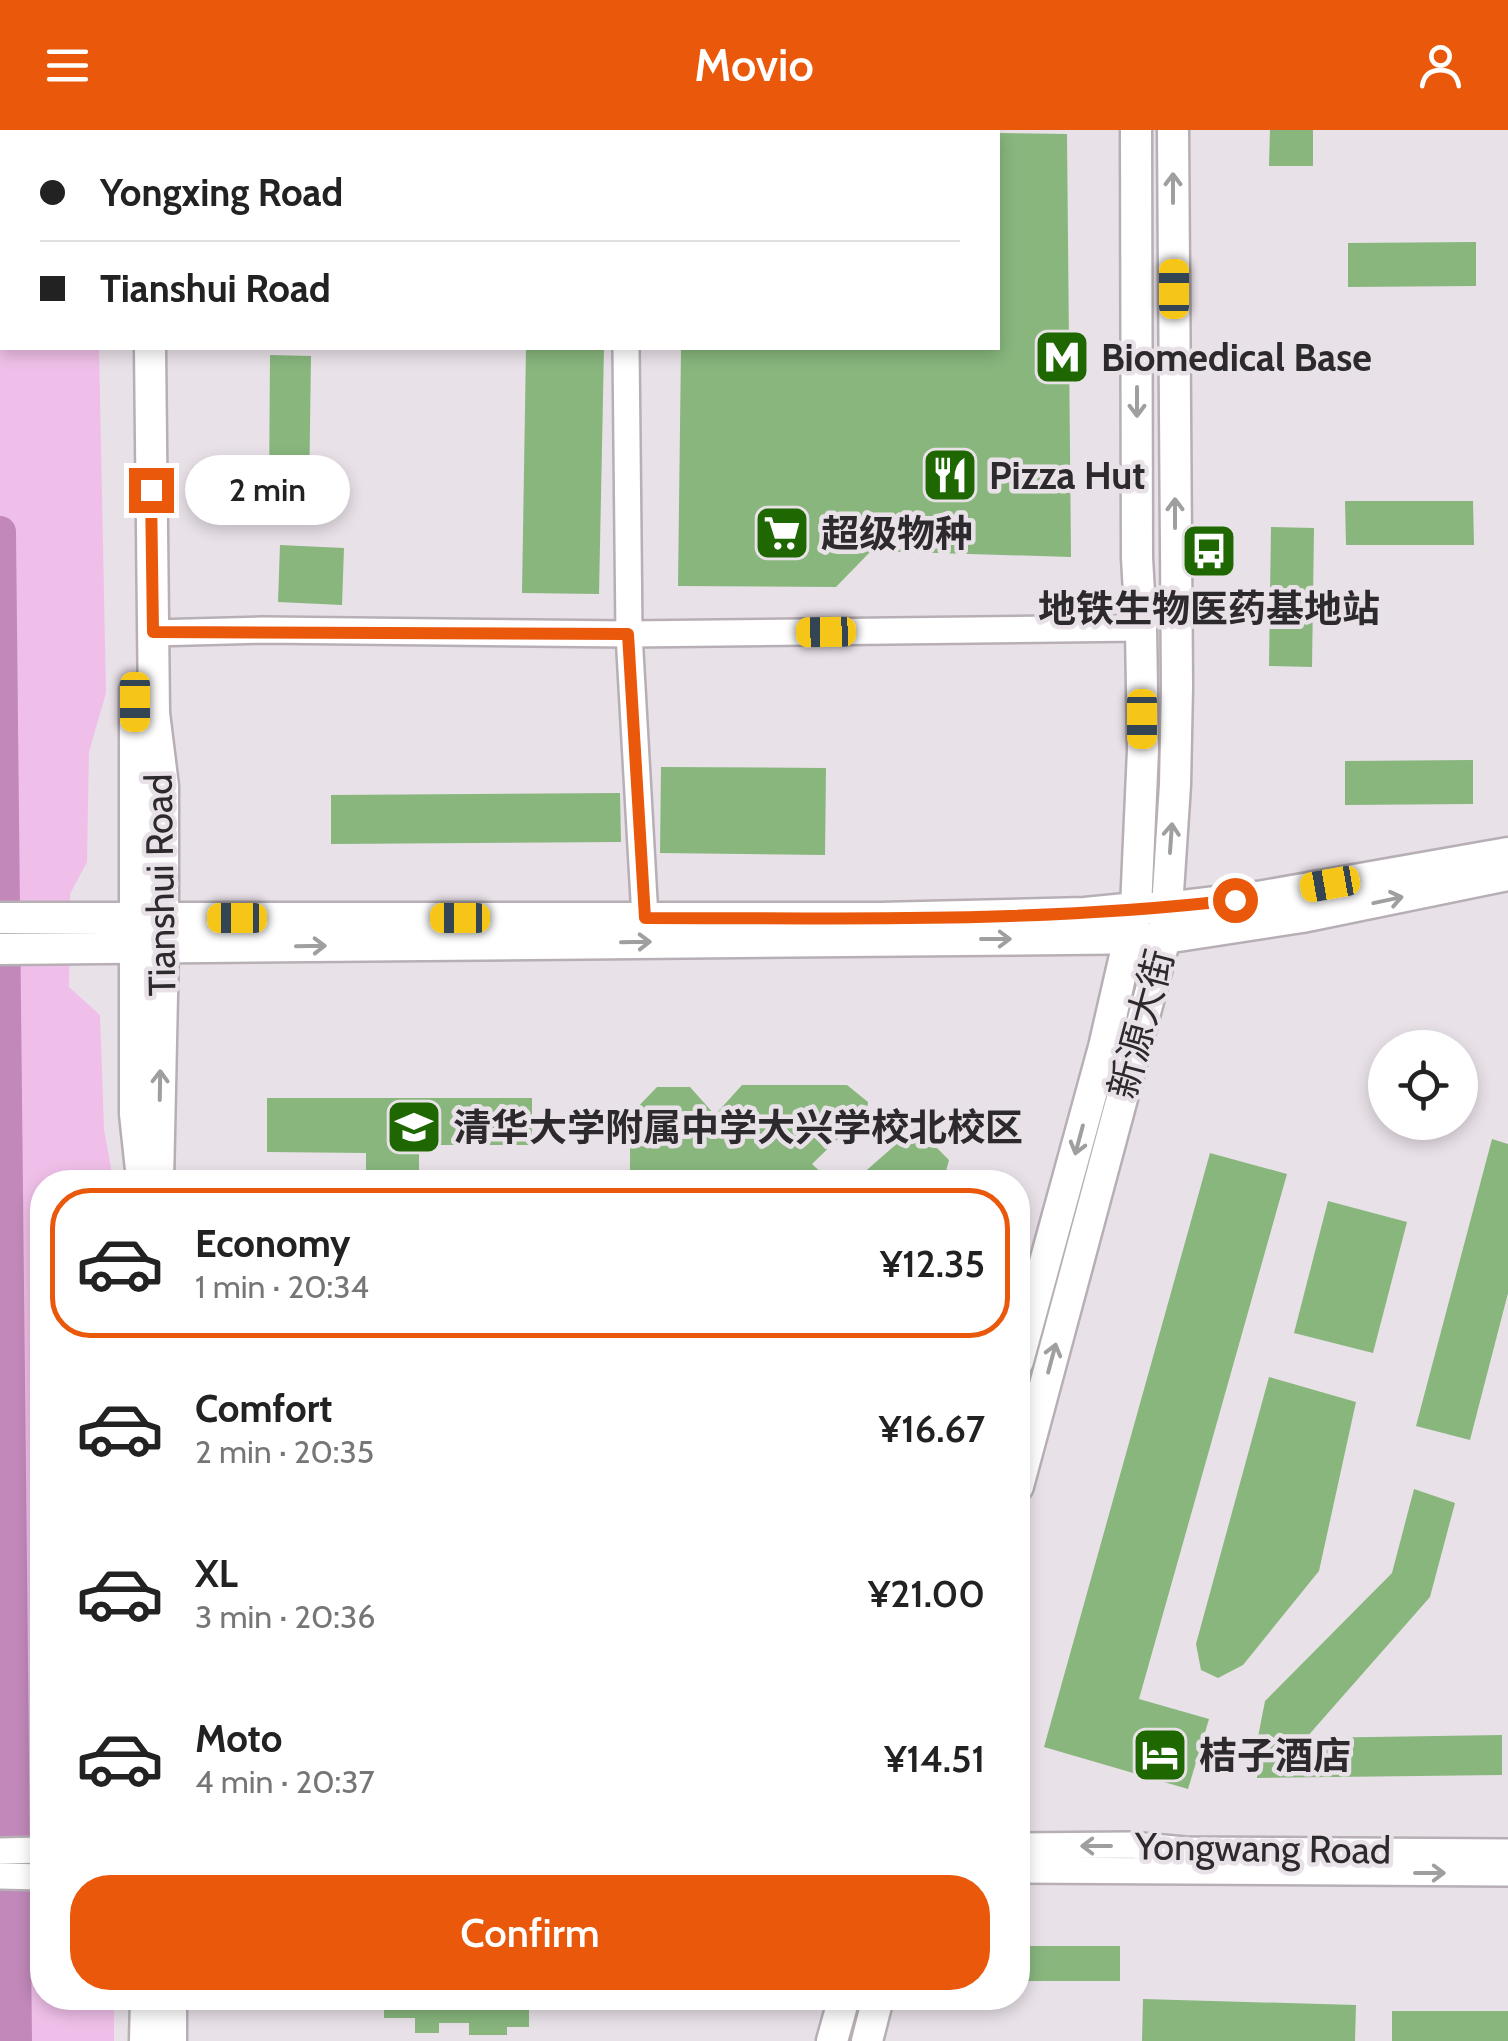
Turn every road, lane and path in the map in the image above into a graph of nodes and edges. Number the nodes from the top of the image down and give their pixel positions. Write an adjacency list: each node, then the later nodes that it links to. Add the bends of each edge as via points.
1 (1136, 130): 6 (main road, 新源大街, one-way to 6)
2 (1173, 130): 13 (main road, 新源大街, one-way to 2, via 1175,785)
3 (129, 350): 14 (main road, Tianshui Road)
4 (150, 350): 7 (main road, Tianshui Road)
5 (626, 350): 8 (street)
6 (1141, 628): 8 (street); 13 (main road, 新源大街)
7 (153, 632): 8 (street); 14 (main road, Tianshui Road, via 163,786)
8 (628, 634): 12 (street)
9 (1508, 853): 13 (main road)
10 (1508, 875): 13 (main road, one-way to 10, via 1302,917)
11 (0, 918): 14 (main road, via 74,918)
12 (645, 918): 13 (main road, via 1085,913); 14 (main road)
13 (1149, 923): 14 (main road, one-way to 13); 18 (main road, 新源大街, one-way to 18, via 1104,1047); 19 (main road, 新源大街, one-way to 13)
14 (149, 933): 15 (main road, via 74,949); 16 (main road, Tianshui Road, via 135,1114); 17 (main road, Tianshui Road, one-way to 14)
15 (0, 949)
16 (141, 1170)
17 (158, 1170)
18 (1030, 1317)
19 (1030, 1434)
20 (1030, 1846): 23 (street, Yongwang Road, one-way to 20)
21 (30, 1850): 22 (street)
22 (0, 1851)
23 (1508, 1852)
24 (1030, 1870): 25 (street, Yongwang Road, one-way to 25)
25 (1508, 1874)
26 (0, 1876): 27 (street)
27 (30, 1877)
28 (146, 2010): 32 (main road)
29 (171, 2010): 33 (main road)
30 (841, 2010): 34 (main road)
31 (875, 2010): 35 (main road)
32 (146, 2041)
33 (172, 2041)
34 (832, 2041)
35 (867, 2041)

